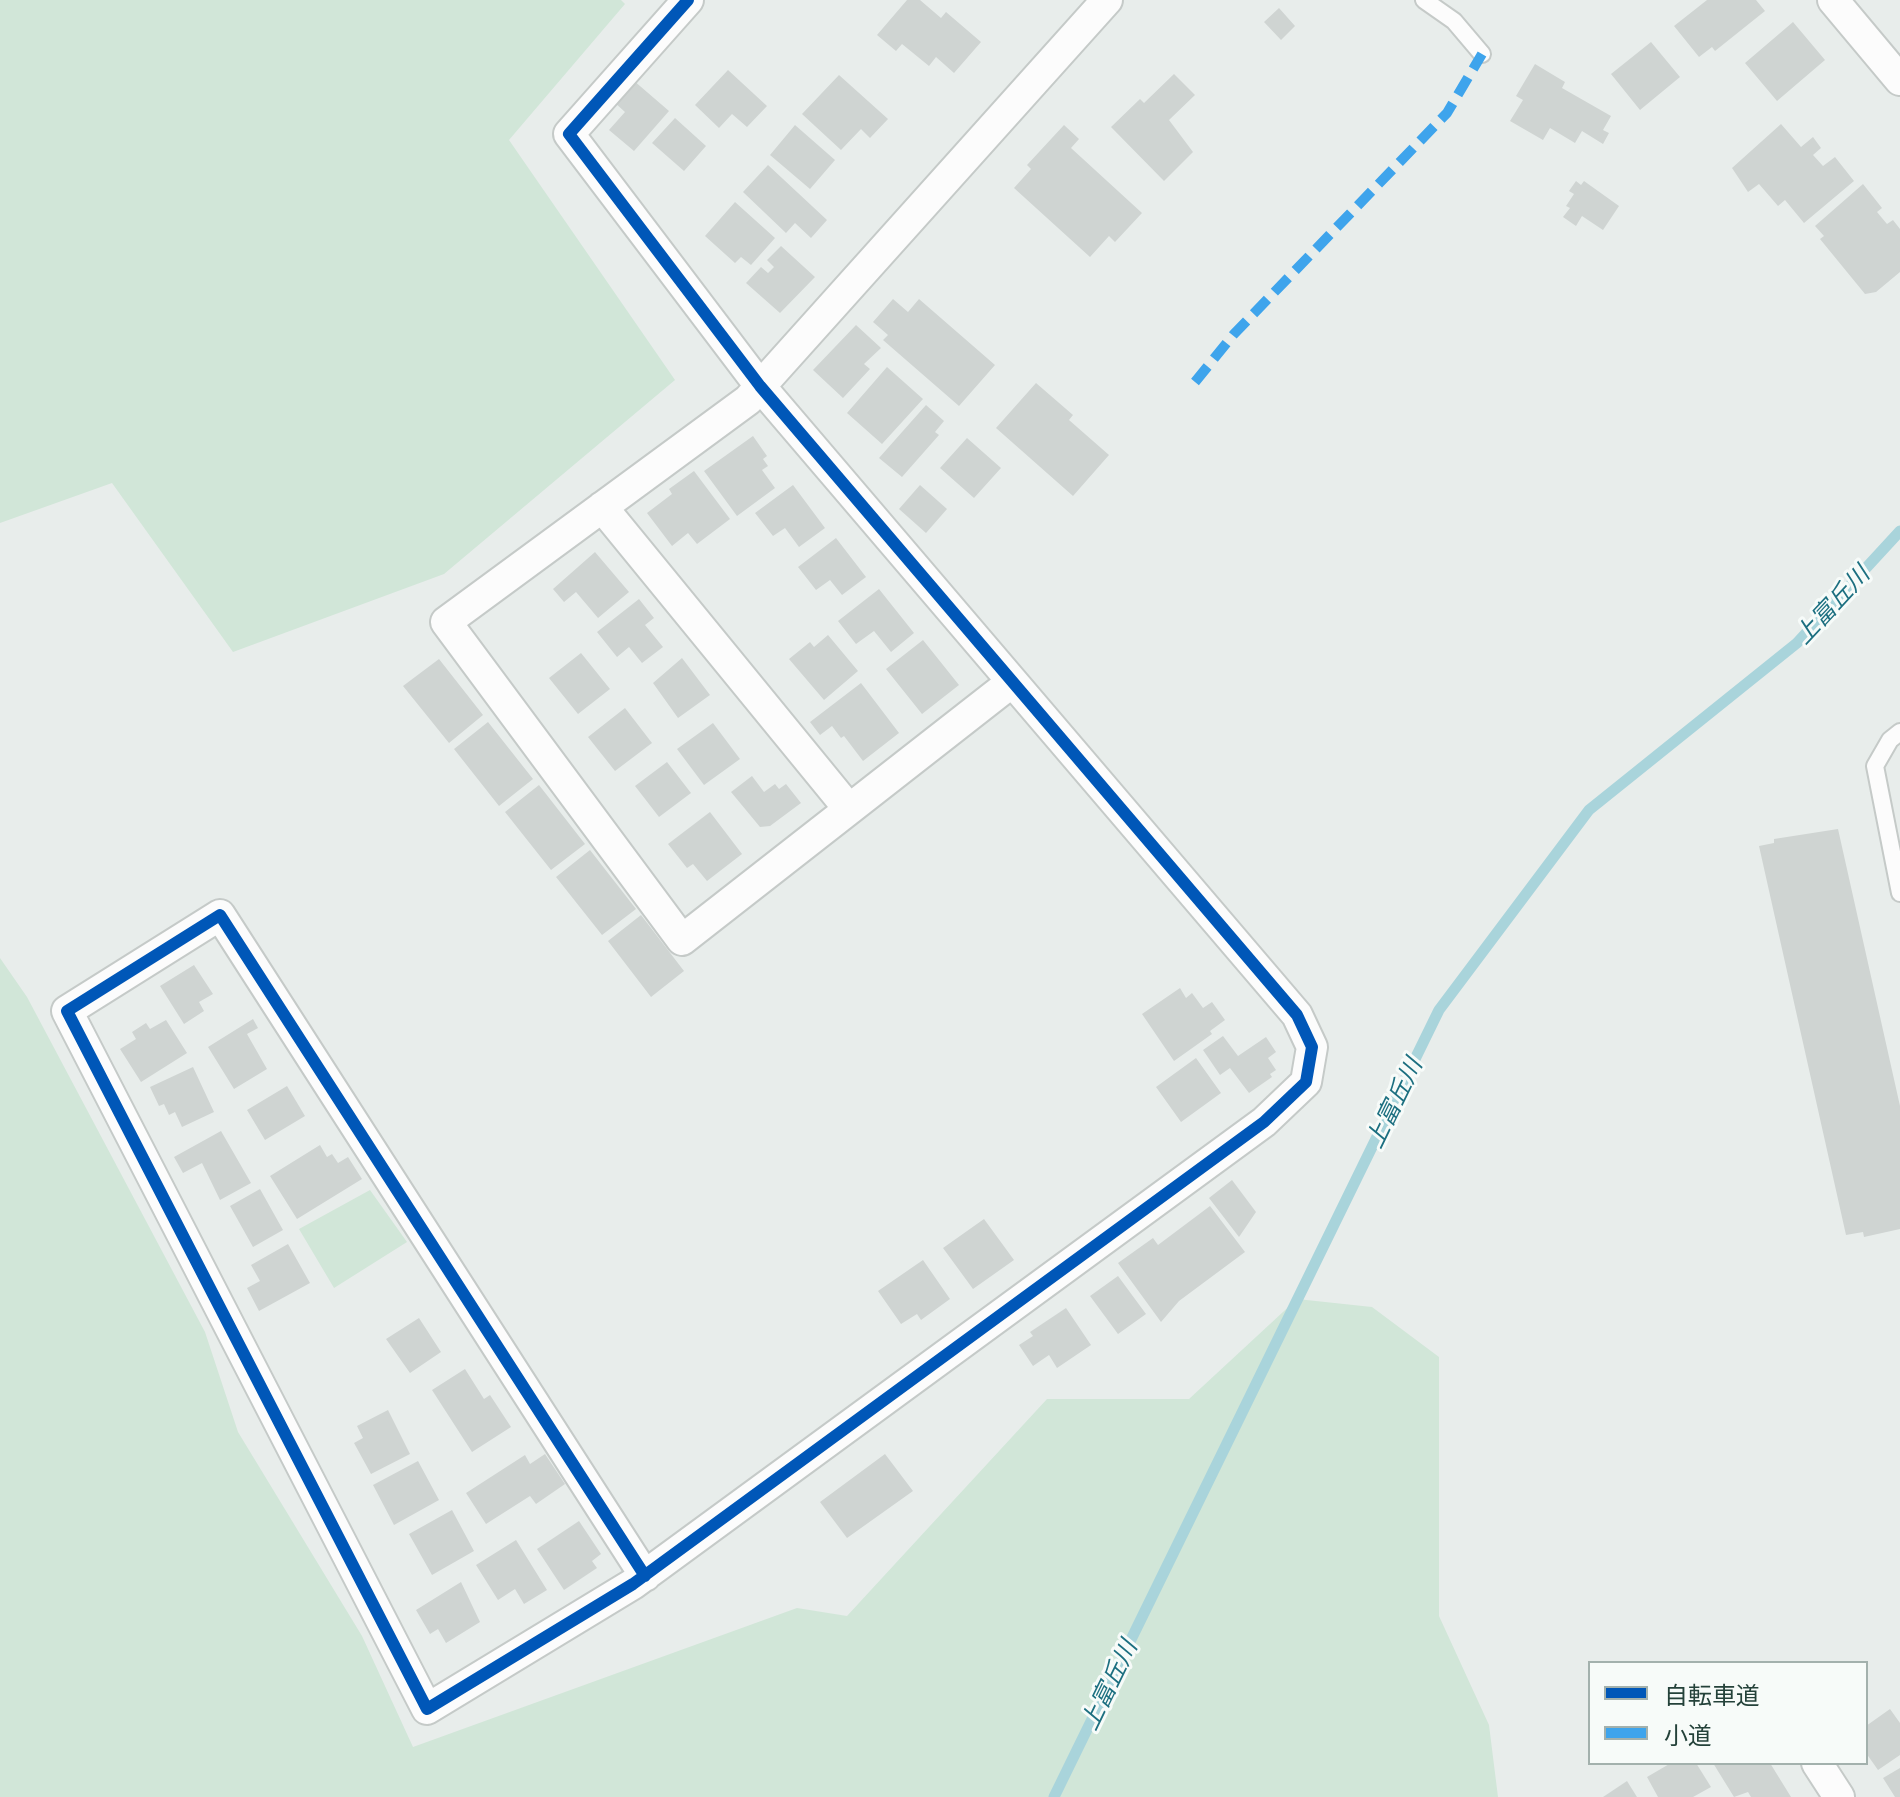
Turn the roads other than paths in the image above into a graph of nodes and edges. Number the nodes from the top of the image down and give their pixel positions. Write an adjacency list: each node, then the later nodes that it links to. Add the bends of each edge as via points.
1 (688, 0): 7 (street, via 569,134)
2 (1107, 0): 7 (street)
3 (1424, 0): 5 (lane, via 1454,21)
4 (1833, 0): 6 (street)
5 (1482, 54)
6 (1900, 80)
7 (760, 386): 8 (street); 9 (street)
8 (602, 507): 11 (street); 11 (street, via 446,622 682,940)
9 (1012, 682): 11 (street); 13 (street, via 1297,1015 1312,1047 1306,1082 1264,1122)
10 (1900, 732): 12 (lane, via 1875,766)
11 (849, 809)
12 (1900, 893)
13 (645, 1576): 13 (street, via 220,915 67,1011 427,1709)
14 (1818, 1765): 15 (street)
15 (1839, 1797)

